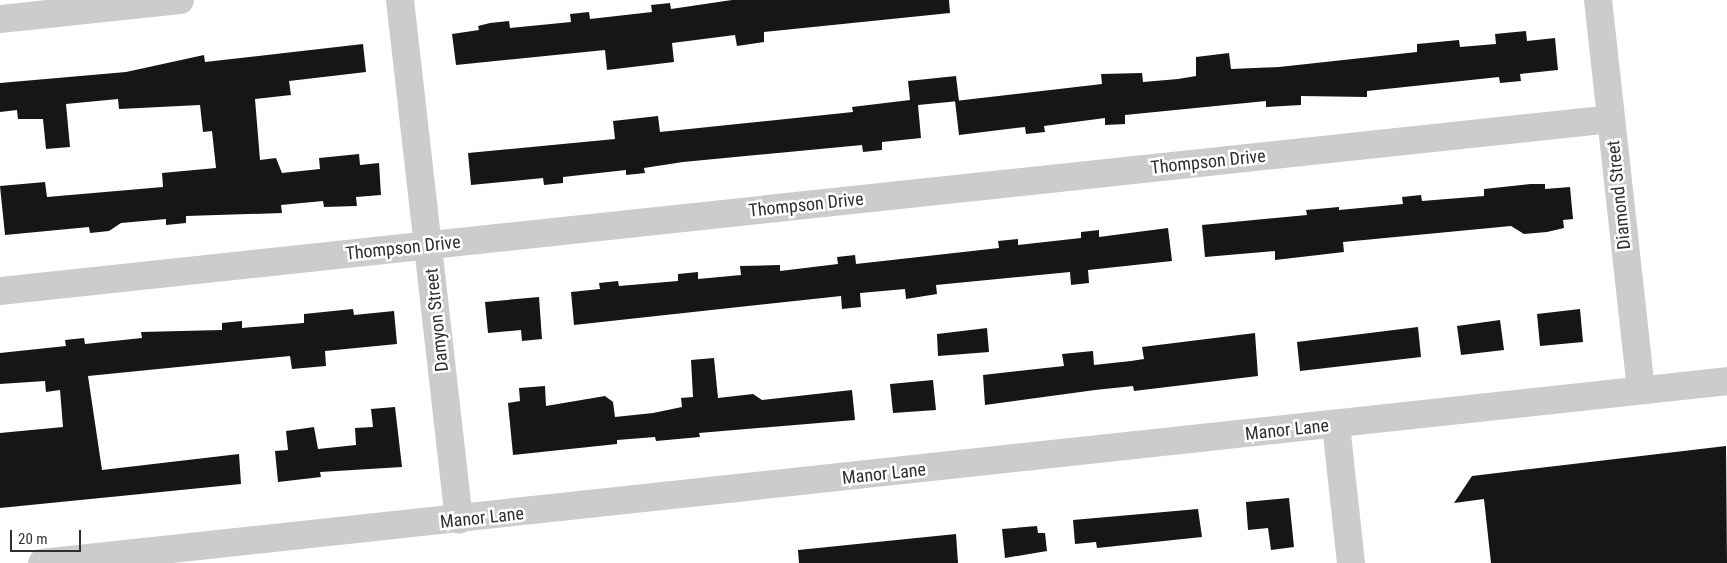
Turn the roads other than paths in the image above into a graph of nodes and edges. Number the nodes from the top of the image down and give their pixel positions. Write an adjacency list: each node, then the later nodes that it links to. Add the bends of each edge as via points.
1 (180, 0): 4 (street)
2 (400, 0): 6 (street, Damyon Street)
3 (1598, 0): 5 (street, Diamond Street)
4 (0, 19)
5 (1611, 119): 6 (street, Thompson Drive); 9 (street, Diamond Street)
6 (428, 246): 7 (street, Thompson Drive); 11 (street, Damyon Street)
7 (0, 291)
8 (1727, 381): 9 (street, Manor Lane)
9 (1641, 390): 10 (street, Manor Lane)
10 (1336, 424): 11 (street, Manor Lane); 13 (street)
11 (459, 520): 12 (street, Manor Lane)
12 (42, 563)
13 (1351, 563)

